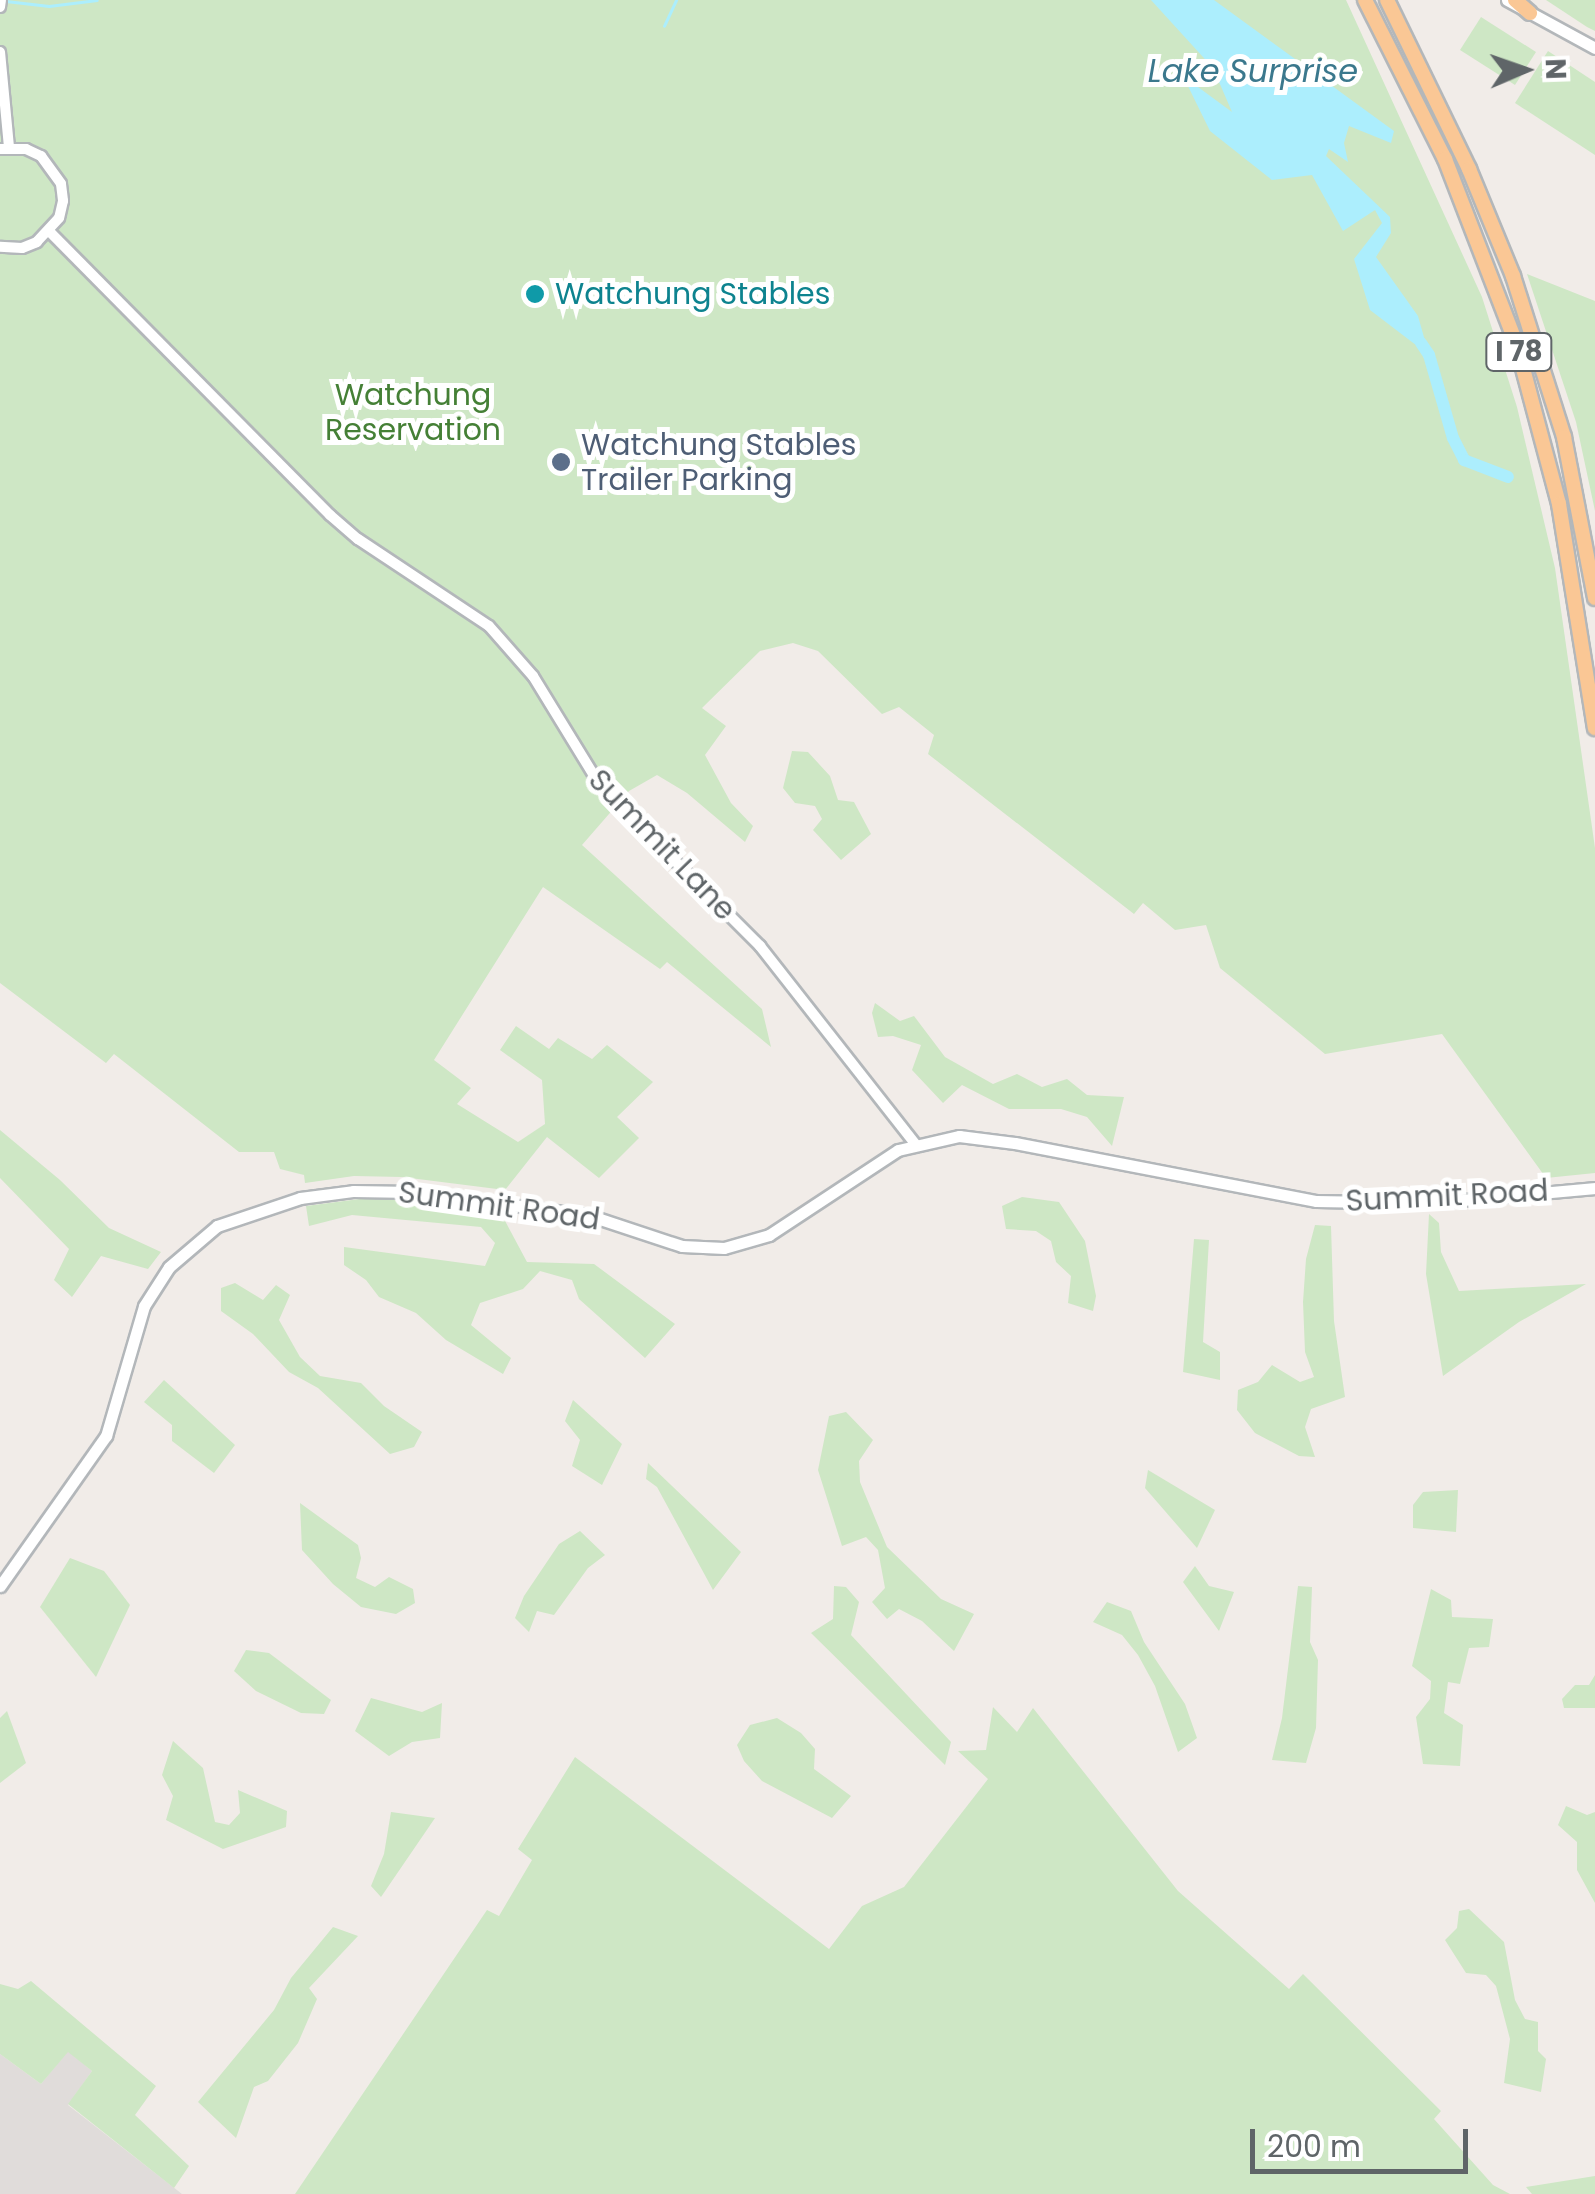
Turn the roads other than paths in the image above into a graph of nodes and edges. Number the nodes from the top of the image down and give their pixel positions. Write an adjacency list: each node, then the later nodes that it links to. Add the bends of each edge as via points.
1 (1365, 0): 12 (highway, I 78, via 1445,159 1517,346 1559,504)
2 (1388, 0): 11 (highway, I 78, via 1469,168 1512,276 1564,437)
3 (1506, 0): 5 (main road)
4 (1515, 0): 5 (highway)
5 (1530, 13): 6 (main road)
6 (1595, 48)
7 (0, 52): 8 (street)
8 (4, 148): 9 (street, via 42,156 61,184 63,201)
9 (50, 232): 10 (street, via 22,248); 13 (street, Summit Lane, via 330,515 489,626 533,676 600,788 760,946)
10 (0, 247)
11 (1595, 598)
12 (1595, 728)
13 (915, 1144): 14 (main road, Summit Road, via 991,1138 1330,1202 1430,1203); 15 (main road, Summit Road, via 882,1157 770,1235 724,1248 682,1246 588,1215 392,1191 300,1198 218,1226 183,1251 155,1286 106,1436)
14 (1595, 1188)
15 (0, 1586)

